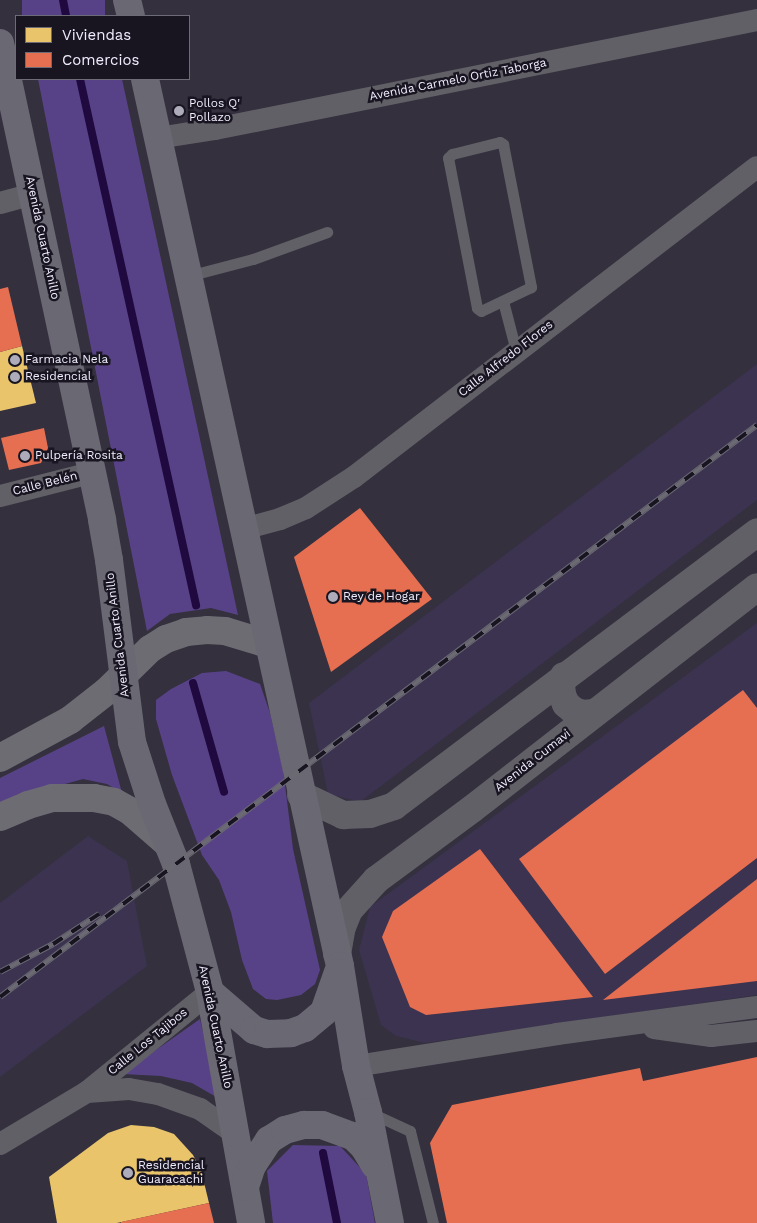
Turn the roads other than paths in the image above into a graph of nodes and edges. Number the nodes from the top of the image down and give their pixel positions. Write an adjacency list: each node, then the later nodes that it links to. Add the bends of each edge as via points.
1 (128, 0): 2 (highway)
2 (131, 15)
3 (757, 20): 6 (street, Avenida Carmelo Ortiz Taborga)
4 (0, 43): 8 (highway, Avenida Cuarto Anillo)
5 (145, 80): 6 (highway)
6 (158, 138): 11 (highway)
7 (757, 167): 13 (street, Calle Alfredo Flores)
8 (33, 194): 9 (street); 14 (highway, Avenida Cuarto Anillo)
9 (0, 203)
10 (327, 232): 11 (lane, via 253,259)
11 (188, 276): 16 (highway)
12 (503, 301): 12 (lane, via 531,285 503,144 500,142 452,154 448,158 477,308 481,311); 13 (lane)
13 (516, 351): 16 (street, Calle Alfredo Flores, via 331,493 280,519)
14 (91, 472): 15 (street, Calle Belén); 20 (highway, Avenida Cuarto Anillo, via 109,560)
15 (0, 496)
16 (243, 529): 19 (highway)
17 (757, 532): 21 (street)
18 (757, 587): 22 (street, Avenida Cumavi)
19 (268, 644): 20 (main road, via 225,631 186,632 166,638); 24 (highway)
20 (122, 675): 23 (main road, via 70,720); 26 (highway, Avenida Cuarto Anillo, via 132,742)
21 (564, 676): 22 (street, via 561,685 566,704 574,711); 24 (street, via 409,796 383,811 343,815)
22 (594, 714): 27 (street, Avenida Cumavi, via 376,880 349,910 342,927)
23 (0, 758)
24 (301, 795): 27 (highway)
25 (0, 817): 26 (main road, via 52,798 94,798 114,802 130,811)
26 (167, 843): 28 (highway, Avenida Cuarto Anillo, via 176,864)
27 (338, 960): 28 (highway, via 332,994 324,1012 305,1028 291,1034 254,1030); 32 (highway)
28 (210, 992): 33 (street, Calle Los Tajibos); 35 (highway, Avenida Cuarto Anillo)
29 (757, 1007): 30 (street)
30 (630, 1024): 31 (street, via 711,1036); 32 (street)
31 (757, 1030)
32 (356, 1066): 34 (highway)
33 (87, 1092): 35 (street, Calle Los Tajibos, via 129,1089 158,1094 200,1109); 36 (street, Calle Los Tajibos)
34 (368, 1112): 37 (highway); 41 (lane, via 410,1131)
35 (236, 1134): 38 (highway, Avenida Cuarto Anillo)
36 (0, 1144)
37 (379, 1173): 38 (highway, via 364,1147 353,1136 322,1125 304,1125 269,1140 252,1166); 40 (highway)
38 (244, 1189): 39 (highway, Avenida Cuarto Anillo)
39 (251, 1223)
40 (390, 1223)
41 (433, 1223)

